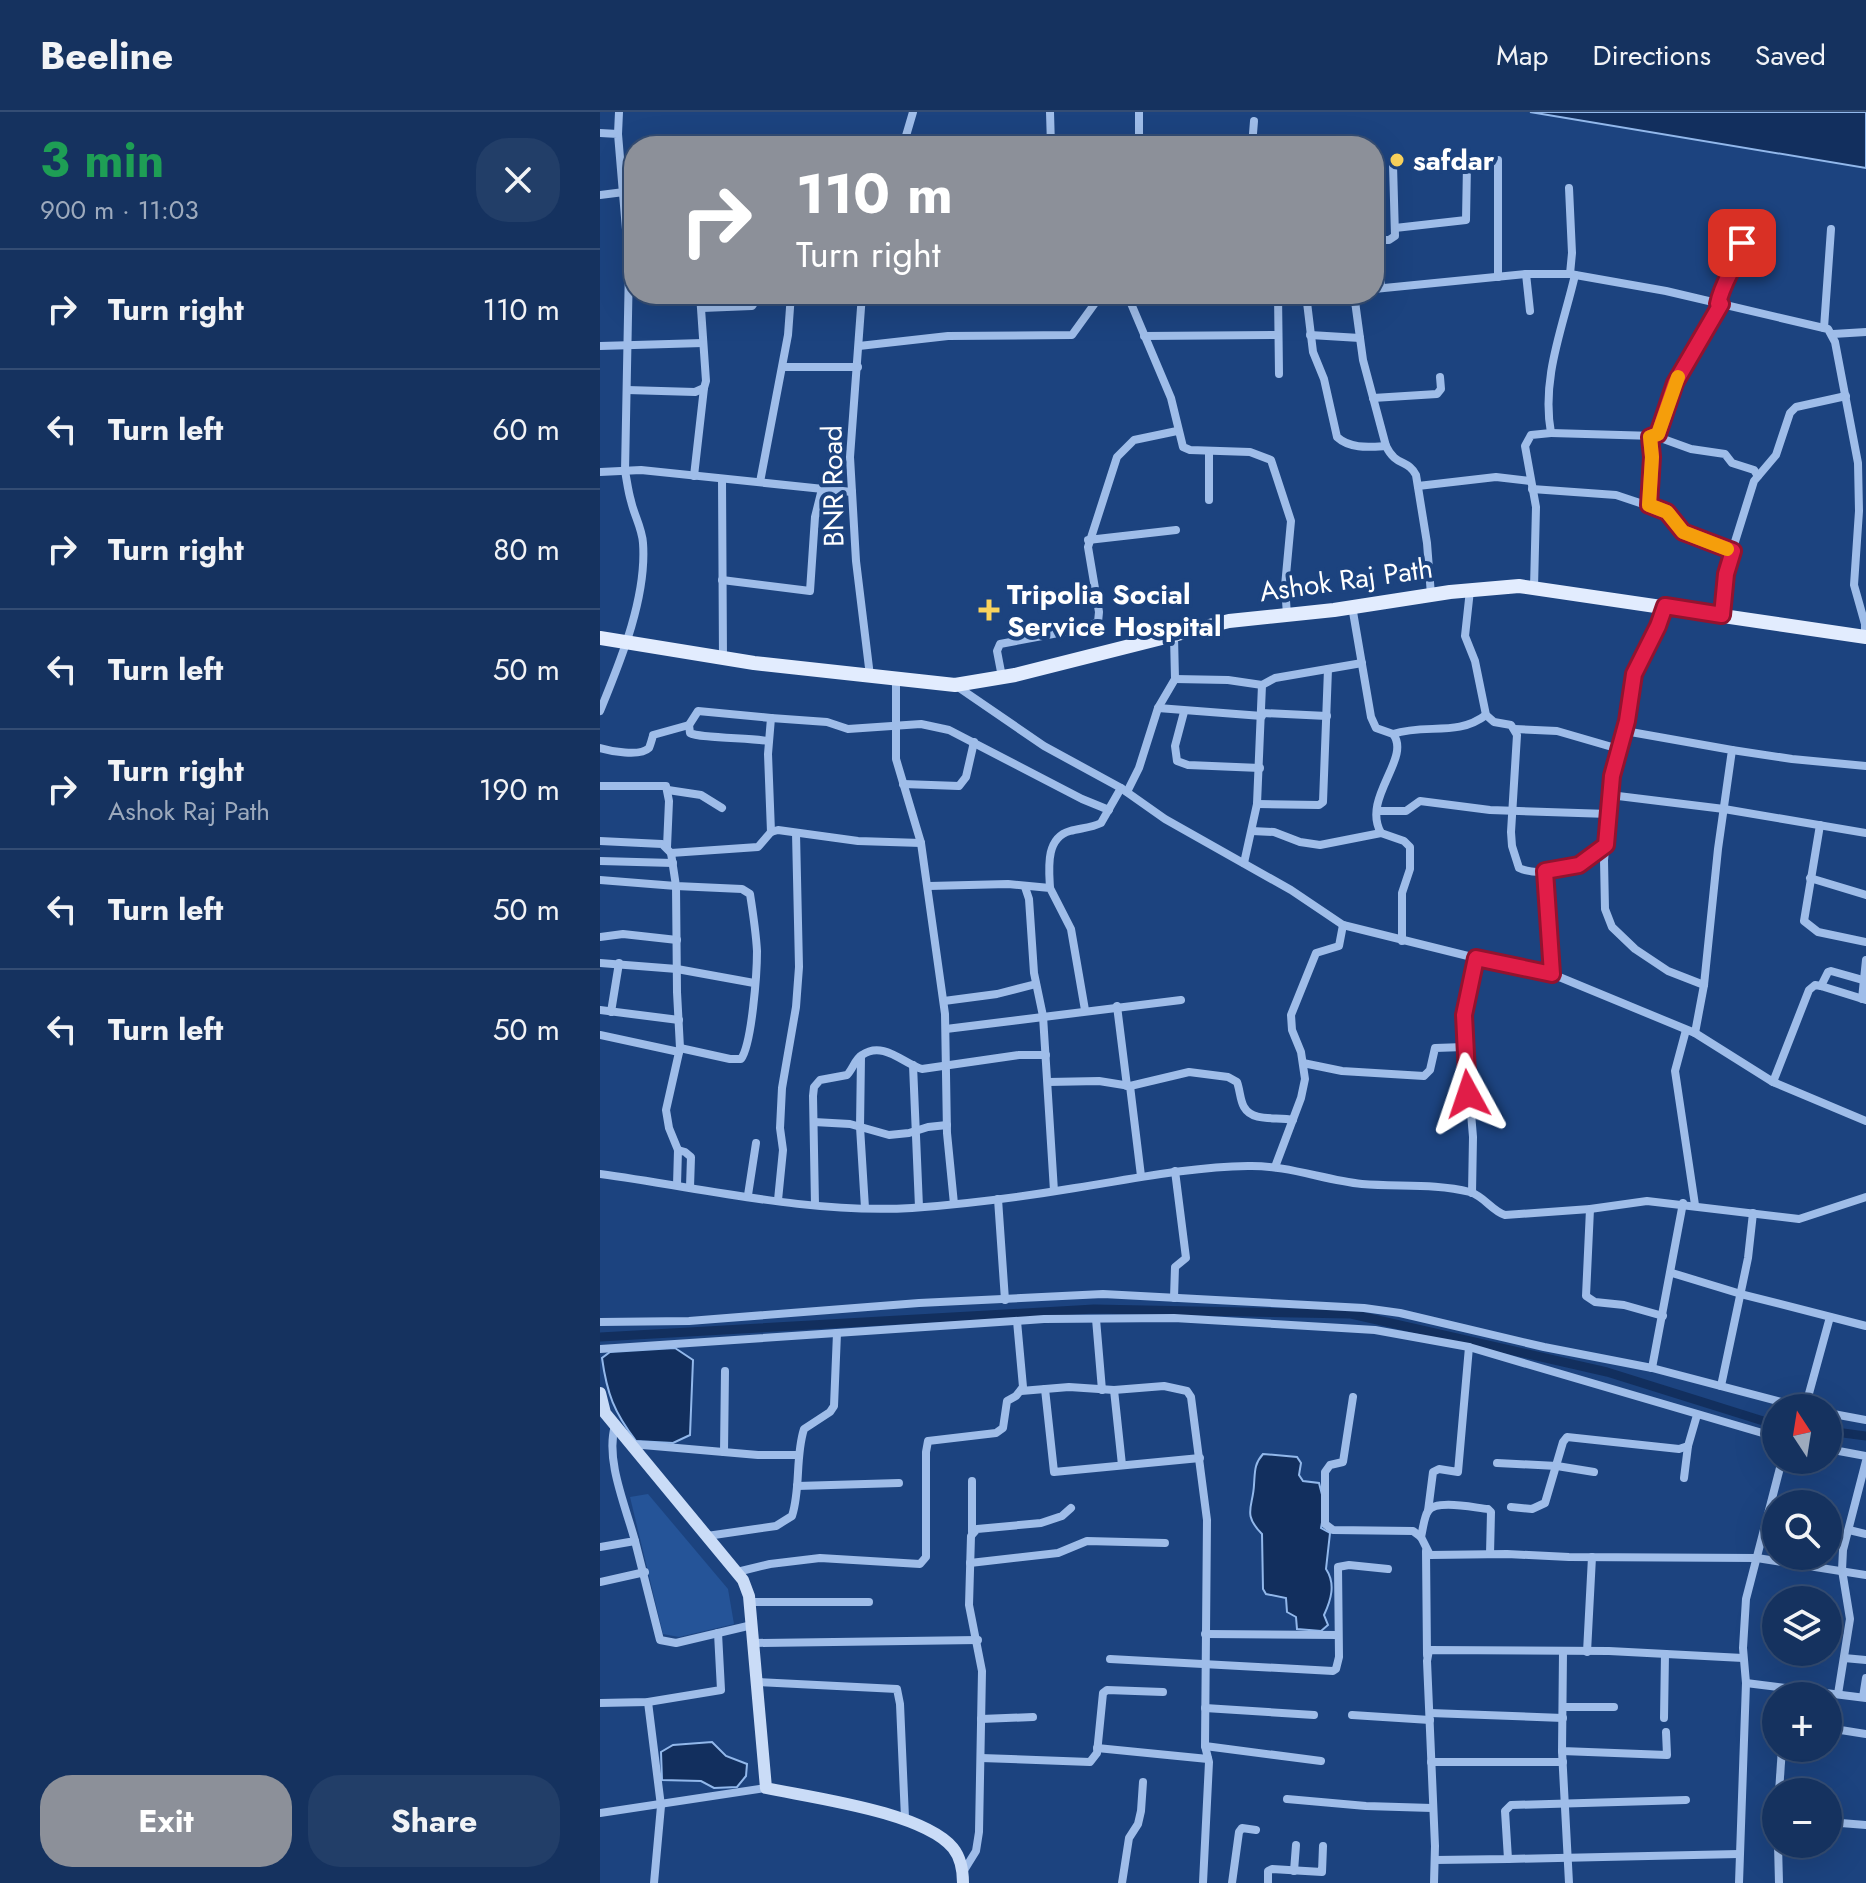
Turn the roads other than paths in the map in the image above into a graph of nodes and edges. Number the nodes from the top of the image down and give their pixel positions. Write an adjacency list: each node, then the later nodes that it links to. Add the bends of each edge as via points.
1 (619, 112): 7 (street)
2 (913, 112): 8 (street)
3 (1050, 112): 9 (street)
4 (1139, 112): 10 (street)
5 (1254, 121): 11 (street)
6 (600, 133): 7 (street)
7 (618, 134): 16 (street)
8 (906, 136)
9 (1051, 136)
10 (1139, 136)
11 (1253, 136)
12 (1498, 160): 24 (street)
13 (1467, 164): 19 (street, via 1466,220)
14 (1393, 165): 19 (street)
15 (1569, 188): 23 (street)
16 (624, 192): 17 (street)
17 (600, 195)
18 (1746, 223): 36 (street)
19 (1395, 228): 21 (street, via 1393,238)
20 (1831, 229): 39 (street)
21 (1384, 239)
22 (1526, 274): 23 (street); 24 (street); 38 (street)
23 (1573, 274): 36 (street); 59 (street, via 1550,368)
24 (1498, 277): 25 (street)
25 (1384, 288)
26 (631, 304): 48 (street)
27 (701, 304): 37 (street)
28 (753, 304): 37 (street)
29 (790, 304): 50 (street)
30 (861, 304): 49 (street, BNR Road)
31 (1094, 304): 49 (street, via 1072,335 948,336)
32 (1131, 304): 44 (street)
33 (1278, 304): 42 (street)
34 (1307, 304): 43 (street)
35 (1355, 304): 45 (street)
36 (1720, 304): 39 (street); 60 (street, via 1675,383)
37 (702, 308): 46 (street)
38 (1530, 311)
39 (1824, 328): 41 (street)
40 (1866, 332): 41 (street)
41 (1833, 334): 56 (street)
42 (1278, 335): 44 (street); 52 (street)
43 (1310, 335): 45 (street); 61 (street, via 1337,437 1356,446)
44 (1144, 336): 58 (street, via 1171,398)
45 (1360, 338): 57 (street)
46 (703, 343): 48 (street); 54 (street)
47 (600, 346): 48 (street)
48 (629, 346): 55 (street)
49 (859, 346): 51 (street, BNR Road)
50 (783, 367): 51 (street); 69 (street)
51 (858, 367): 73 (street, BNR Road)
52 (1279, 374)
53 (1440, 377): 57 (street, via 1437,394)
54 (704, 388): 55 (street); 66 (street)
55 (627, 390): 64 (street)
56 (1846, 396): 63 (street); 67 (street, via 1796,407 1781,444)
57 (1373, 398): 61 (street)
58 (1177, 431): 62 (street, via 1183,447); 77 (street, via 1134,440 1117,457)
59 (1551, 433): 60 (street); 70 (street, via 1531,435 1527,441)
60 (1653, 436): 67 (street, via 1725,454); 75 (street)
61 (1386, 446): 71 (street, via 1397,462 1413,469)
62 (1209, 451): 74 (street); 85 (street, via 1263,455 1276,470 1291,521)
63 (1862, 463): 88 (street, via 1854,585)
64 (625, 471): 65 (street); 66 (street); 90 (street, via 643,543)
65 (600, 472)
66 (694, 476): 68 (street)
67 (1758, 476): 78 (street)
68 (722, 479): 69 (street); 79 (street)
69 (760, 482): 72 (street)
70 (1531, 485): 71 (street, via 1496,477); 75 (street, via 1606,492); 80 (street, via 1537,521)
71 (1418, 486): 82 (street)
72 (822, 489): 73 (street); 79 (street, via 810,591)
73 (852, 492): 94 (street, BNR Road)
74 (1209, 500)
75 (1649, 505): 78 (street, via 1667,512 1683,532)
76 (1176, 530): 77 (street)
77 (1088, 540): 95 (street, via 1098,622 1000,644)
78 (1733, 551): 86 (street)
79 (722, 580): 91 (street)
80 (1534, 588): 81 (main road, Ashok Raj Path); 84 (main road, Ashok Raj Path)
81 (1470, 590): 82 (main road, Ashok Raj Path); 104 (street, via 1465,636)
82 (1431, 595): 83 (main road, Ashok Raj Path)
83 (1352, 606): 85 (main road, Ashok Raj Path); 92 (street)
84 (1665, 606): 86 (main road, Ashok Raj Path); 110 (street, via 1634,674)
85 (1287, 615): 87 (main road, Ashok Raj Path, via 1229,621)
86 (1722, 615): 88 (main road, Ashok Raj Path)
87 (1174, 636): 95 (main road, Ashok Raj Path); 97 (street)
88 (1866, 637)
89 (600, 638): 90 (main road, Ashok Raj Path)
90 (628, 643): 91 (main road, Ashok Raj Path); 101 (street)
91 (723, 658): 94 (main road, Ashok Raj Path)
92 (1362, 663): 93 (street); 111 (street, via 1374,724)
93 (1328, 669): 99 (street); 105 (street)
94 (870, 676): 96 (main road, Ashok Raj Path)
95 (1002, 677): 98 (main road, Ashok Raj Path)
96 (896, 679): 98 (main road, Ashok Raj Path); 108 (street)
97 (1175, 679): 99 (street); 100 (street)
98 (955, 685): 122 (street, via 1044,746)
99 (1262, 685): 103 (street)
100 (1158, 708): 102 (street); 122 (street, via 1139,768)
101 (600, 711)
102 (1184, 712): 103 (street); 118 (street, via 1175,746 1177,761)
103 (1262, 715): 105 (street); 118 (street)
104 (1486, 715): 109 (street); 111 (street, via 1460,728)
105 (1327, 716): 124 (street, via 1323,802)
106 (771, 718): 107 (street, via 698,711); 108 (street, via 848,729); 112 (street)
107 (689, 725): 112 (street, via 692,736); 114 (street, via 658,732 642,751)
108 (897, 727): 113 (street, via 936,725); 119 (street, via 896,759)
109 (1515, 729): 115 (street, via 1557,731); 126 (street)
110 (1625, 731): 115 (street); 116 (street)
111 (1393, 734): 129 (street, via 1398,749 1382,784)
112 (768, 741): 133 (street)
113 (974, 742): 119 (street, via 959,786); 128 (street)
114 (600, 748)
115 (1619, 749): 123 (street)
116 (1732, 750): 117 (street); 127 (street)
117 (1866, 766)
118 (1260, 768): 124 (street)
119 (903, 784): 138 (street)
120 (600, 786): 121 (street, via 662,785)
121 (668, 790): 125 (street, via 701,795); 140 (street)
122 (1124, 790): 128 (street); 142 (street)
123 (1610, 795): 127 (street); 130 (street)
124 (1257, 804): 132 (street)
125 (722, 808)
126 (1511, 809): 129 (street, via 1420,801 1406,811); 130 (street); 143 (street, via 1519,868)
127 (1724, 809): 131 (street); 165 (street)
128 (1109, 810): 149 (street, via 1101,823 1064,833 1055,841)
129 (1378, 811): 135 (street)
130 (1609, 814): 139 (street)
131 (1820, 825): 136 (street); 144 (street)
132 (1252, 831): 135 (street, via 1320,845); 142 (street)
133 (771, 832): 134 (street); 140 (street, via 758,847)
134 (796, 833): 138 (street); 208 (street, via 799,967 782,1088)
135 (1381, 833): 154 (street, via 1410,847)
136 (1866, 833)
137 (600, 841): 140 (street, via 662,844)
138 (921, 843): 147 (street)
139 (1606, 845): 143 (street, via 1579,865); 165 (street, via 1603,885 1612,927 1661,966)
140 (670, 854): 141 (street); 146 (street)
141 (600, 861)
142 (1244, 863): 151 (street)
143 (1545, 871): 161 (street)
144 (1810, 878): 150 (street); 155 (street, via 1806,924 1818,932)
145 (600, 880): 146 (street)
146 (676, 886): 153 (street); 163 (street, via 747,890 757,949)
147 (929, 886): 148 (street); 169 (street)
148 (1025, 887): 149 (street); 164 (street)
149 (1050, 888): 172 (street, via 1071,929)
150 (1866, 895)
151 (1343, 925): 154 (street); 183 (street, via 1339,946 1316,953 1291,1015)
152 (600, 937): 153 (street)
153 (677, 940): 160 (street)
154 (1402, 941): 156 (street)
155 (1866, 942)
156 (1476, 958): 161 (street); 179 (street)
157 (1866, 960): 162 (street)
158 (600, 963): 159 (street)
159 (619, 963): 160 (street); 173 (street)
160 (677, 969): 163 (street); 175 (street)
161 (1552, 974): 177 (street)
162 (1865, 981): 166 (street, via 1831,971); 167 (street)
163 (754, 983): 180 (street, via 750,1031 741,1059)
164 (1036, 984): 169 (street); 174 (street)
165 (1704, 985): 177 (street)
166 (1821, 986): 167 (street); 187 (street, via 1815,985 1805,997)
167 (1864, 999)
168 (1181, 1000): 170 (street)
169 (944, 1001): 176 (street)
170 (1117, 1006): 172 (street); 188 (street)
171 (600, 1010): 173 (street)
172 (1085, 1010): 174 (street)
173 (611, 1012): 175 (street)
174 (1043, 1016): 176 (street); 182 (street)
175 (679, 1020): 180 (street)
176 (946, 1029): 185 (street)
177 (1690, 1032): 187 (street); 212 (street, via 1675,1071)
178 (600, 1035): 180 (street)
179 (1464, 1047): 183 (street, via 1435,1048 1424,1076); 204 (street, via 1473,1137)
180 (680, 1050): 196 (street, via 666,1110)
181 (861, 1055): 184 (street, via 881,1051); 191 (street, via 847,1075 816,1083); 193 (street)
182 (1046, 1055): 185 (street); 186 (street)
183 (1303, 1063): 189 (street, via 1304,1088)
184 (913, 1065): 185 (street); 194 (street)
185 (947, 1065): 192 (street)
186 (1048, 1082): 188 (street); 203 (street)
187 (1773, 1082): 190 (street)
188 (1128, 1086): 189 (street, via 1183,1072 1228,1077 1237,1082 1250,1113); 200 (street)
189 (1293, 1120): 197 (street)
190 (1866, 1121)
191 (814, 1122): 193 (street); 211 (street)
192 (947, 1125): 194 (street); 210 (street)
193 (860, 1127): 194 (street, via 881,1134); 214 (street)
194 (916, 1132): 213 (street)
195 (756, 1143): 205 (street)
196 (678, 1150): 201 (street); 202 (street, via 691,1157)
197 (1275, 1167): 198 (street); 204 (street, via 1335,1180)
198 (1175, 1171): 200 (street); 219 (street, via 1186,1258 1175,1267)
199 (600, 1174): 201 (street)
200 (1141, 1176): 203 (street)
201 (677, 1185): 202 (street)
202 (690, 1187): 205 (street)
203 (1054, 1191): 207 (street)
204 (1472, 1193): 215 (street, via 1505,1215)
205 (748, 1195): 208 (street)
206 (1866, 1197): 216 (street, via 1799,1219)
207 (998, 1199): 210 (street); 220 (street)
208 (778, 1200): 211 (street)
209 (1683, 1203): 212 (street); 215 (street, via 1647,1201); 217 (street)
210 (954, 1204): 213 (street)
211 (815, 1205): 214 (street)
212 (1695, 1205): 216 (street)
213 (919, 1207): 214 (street)
214 (865, 1208)
215 (1590, 1209): 221 (street, via 1586,1296)
216 (1753, 1213): 218 (street)
217 (1672, 1273): 218 (street); 221 (street)
218 (1741, 1294): 222 (street); 232 (street)
219 (1174, 1298): 220 (street, via 1103,1294); 230 (street, via 1388,1311)
220 (1005, 1300): 225 (street)
221 (1663, 1316): 230 (street)
222 (1830, 1317): 226 (street); 238 (street)
223 (1096, 1319): 224 (street); 228 (street, via 1174,1318 1375,1330); 234 (street)
224 (1017, 1321): 227 (street); 236 (street)
225 (600, 1322)
226 (1866, 1326)
227 (837, 1333): 229 (street); 250 (street, via 834,1406 804,1429)
228 (1469, 1347): 241 (street); 263 (street, via 1458,1472 1433,1472)
229 (600, 1349)
230 (1652, 1368): 232 (street)
231 (725, 1371): 248 (street)
232 (1721, 1386): 240 (street)
233 (1045, 1389): 234 (street); 236 (street); 254 (street, via 1054,1472)
234 (1102, 1390): 235 (street)
235 (1114, 1390): 251 (street, via 1164,1386 1187,1391); 254 (street)
236 (1021, 1391): 282 (street, via 1007,1401 1000,1432 928,1441 926,1557 920,1564 820,1558)
237 (600, 1393): 244 (main road)
238 (1805, 1394)
239 (1353, 1397): 268 (street, via 1343,1462 1325,1472 1325,1524 1333,1530 1413,1531)
240 (1762, 1397)
241 (1697, 1415): 245 (street); 247 (street)
242 (1842, 1416): 243 (street)
243 (1866, 1420)
244 (615, 1426): 246 (main road); 269 (street, via 612,1455)
245 (1762, 1433)
246 (630, 1444): 248 (street); 267 (main road)
247 (1688, 1446): 255 (street, via 1666,1449 1567,1437); 257 (street)
248 (724, 1452): 250 (street)
249 (1842, 1453): 252 (street)
250 (799, 1455): 260 (street)
251 (1200, 1458): 254 (street); 289 (street, via 1207,1520)
252 (1866, 1459): 264 (street)
253 (1497, 1463): 255 (street)
254 (1122, 1465)
255 (1557, 1466): 256 (street); 261 (street, via 1545,1503 1532,1509)
256 (1594, 1472)
257 (1684, 1478)
258 (972, 1481): 265 (street)
259 (899, 1483): 260 (street)
260 (797, 1486): 267 (street, via 786,1522)
261 (1511, 1507)
262 (1071, 1508): 265 (street, via 1041,1523)
263 (1428, 1511): 268 (street); 274 (street, via 1441,1505 1488,1509)
264 (1849, 1530): 266 (street); 280 (street)
265 (972, 1532): 278 (street)
266 (1866, 1534)
267 (707, 1536): 282 (main road)
268 (1421, 1537): 273 (street)
269 (635, 1541): 272 (street); 281 (street)
270 (1165, 1543): 278 (street, via 1087,1541 1058,1553)
271 (1762, 1543): 276 (street)
272 (600, 1547)
273 (1426, 1551): 274 (street); 296 (street)
274 (1490, 1554): 275 (street)
275 (1592, 1557): 276 (street); 294 (street)
276 (1757, 1558): 277 (street); 297 (street, via 1746,1599)
277 (1762, 1559)
278 (970, 1563): 291 (street, via 970,1611)
279 (1388, 1569): 290 (street, via 1338,1567)
280 (1842, 1570): 283 (street); 298 (street, via 1850,1619)
281 (645, 1572): 284 (street); 288 (street, via 660,1640 676,1643)
282 (737, 1572): 285 (main road)
283 (1866, 1575)
284 (600, 1582)
285 (750, 1602): 286 (street); 287 (main road)
286 (869, 1602)
287 (752, 1625): 288 (street); 292 (main road)
288 (718, 1633): 310 (street, via 721,1690)
289 (1205, 1634): 290 (street); 301 (street)
290 (1338, 1635): 301 (street, via 1338,1665 1333,1671)
291 (978, 1640): 292 (street); 320 (street)
292 (754, 1643): 303 (main road)
293 (1563, 1652): 294 (street); 296 (street, via 1432,1649); 314 (street)
294 (1587, 1652): 295 (street)
295 (1665, 1654): 297 (street); 319 (street)
296 (1427, 1655): 317 (street)
297 (1743, 1658): 305 (street)
298 (1844, 1658): 300 (street); 304 (street)
299 (1110, 1659): 301 (street)
300 (1866, 1660)
301 (1206, 1662): 313 (street)
302 (1866, 1678): 309 (street)
303 (757, 1682): 333 (main road); 340 (street, via 897,1689)
304 (1840, 1682)
305 (1746, 1683): 306 (street); 346 (street)
306 (1762, 1685)
307 (1163, 1692): 325 (street, via 1103,1693)
308 (1842, 1694): 309 (street)
309 (1864, 1697)
310 (648, 1702): 311 (street); 337 (street)
311 (600, 1703)
312 (1614, 1707): 314 (street)
313 (1205, 1708): 315 (street); 324 (street)
314 (1563, 1712): 317 (street); 326 (street)
315 (1314, 1715)
316 (1352, 1715): 317 (street)
317 (1430, 1716): 330 (street)
318 (1033, 1717): 320 (street)
319 (1664, 1718)
320 (981, 1719): 327 (street)
321 (1842, 1730): 323 (street)
322 (1666, 1732): 326 (street, via 1667,1755)
323 (1866, 1734)
324 (1205, 1746): 328 (street); 329 (street)
325 (1097, 1748): 327 (street, via 1094,1759 1082,1763); 328 (street)
326 (1562, 1751): 331 (street)
327 (981, 1758): 352 (street, via 978,1842)
328 (1208, 1759): 355 (street)
329 (1321, 1761)
330 (1431, 1762): 331 (street); 338 (street)
331 (1563, 1762): 336 (street)
332 (1143, 1782): 354 (street)
333 (766, 1788): 337 (street); 340 (main road)
334 (1287, 1799): 338 (street)
335 (1686, 1800): 336 (street)
336 (1565, 1805): 348 (street, via 1508,1806); 349 (street)
337 (661, 1806): 339 (street); 353 (street)
338 (1432, 1808): 350 (street)
339 (600, 1813)
340 (905, 1818): 352 (main road, via 953,1848)
341 (1842, 1823): 342 (street)
342 (1866, 1825)
343 (1256, 1830): 356 (street, via 1239,1832)
344 (1296, 1845): 351 (street)
345 (1323, 1846): 351 (street, via 1322,1872)
346 (1739, 1854): 349 (street); 360 (street)
347 (1778, 1858): 361 (street)
348 (1508, 1859): 349 (street); 350 (street)
349 (1568, 1859): 359 (street)
350 (1435, 1860): 358 (street)
351 (1294, 1871): 357 (street, via 1272,1869)
352 (963, 1878)
353 (654, 1883)
354 (1122, 1883)
355 (1203, 1883)
356 (1232, 1883)
357 (1268, 1883)
358 (1434, 1883)
359 (1569, 1883)
360 (1739, 1883)
361 (1779, 1883)

